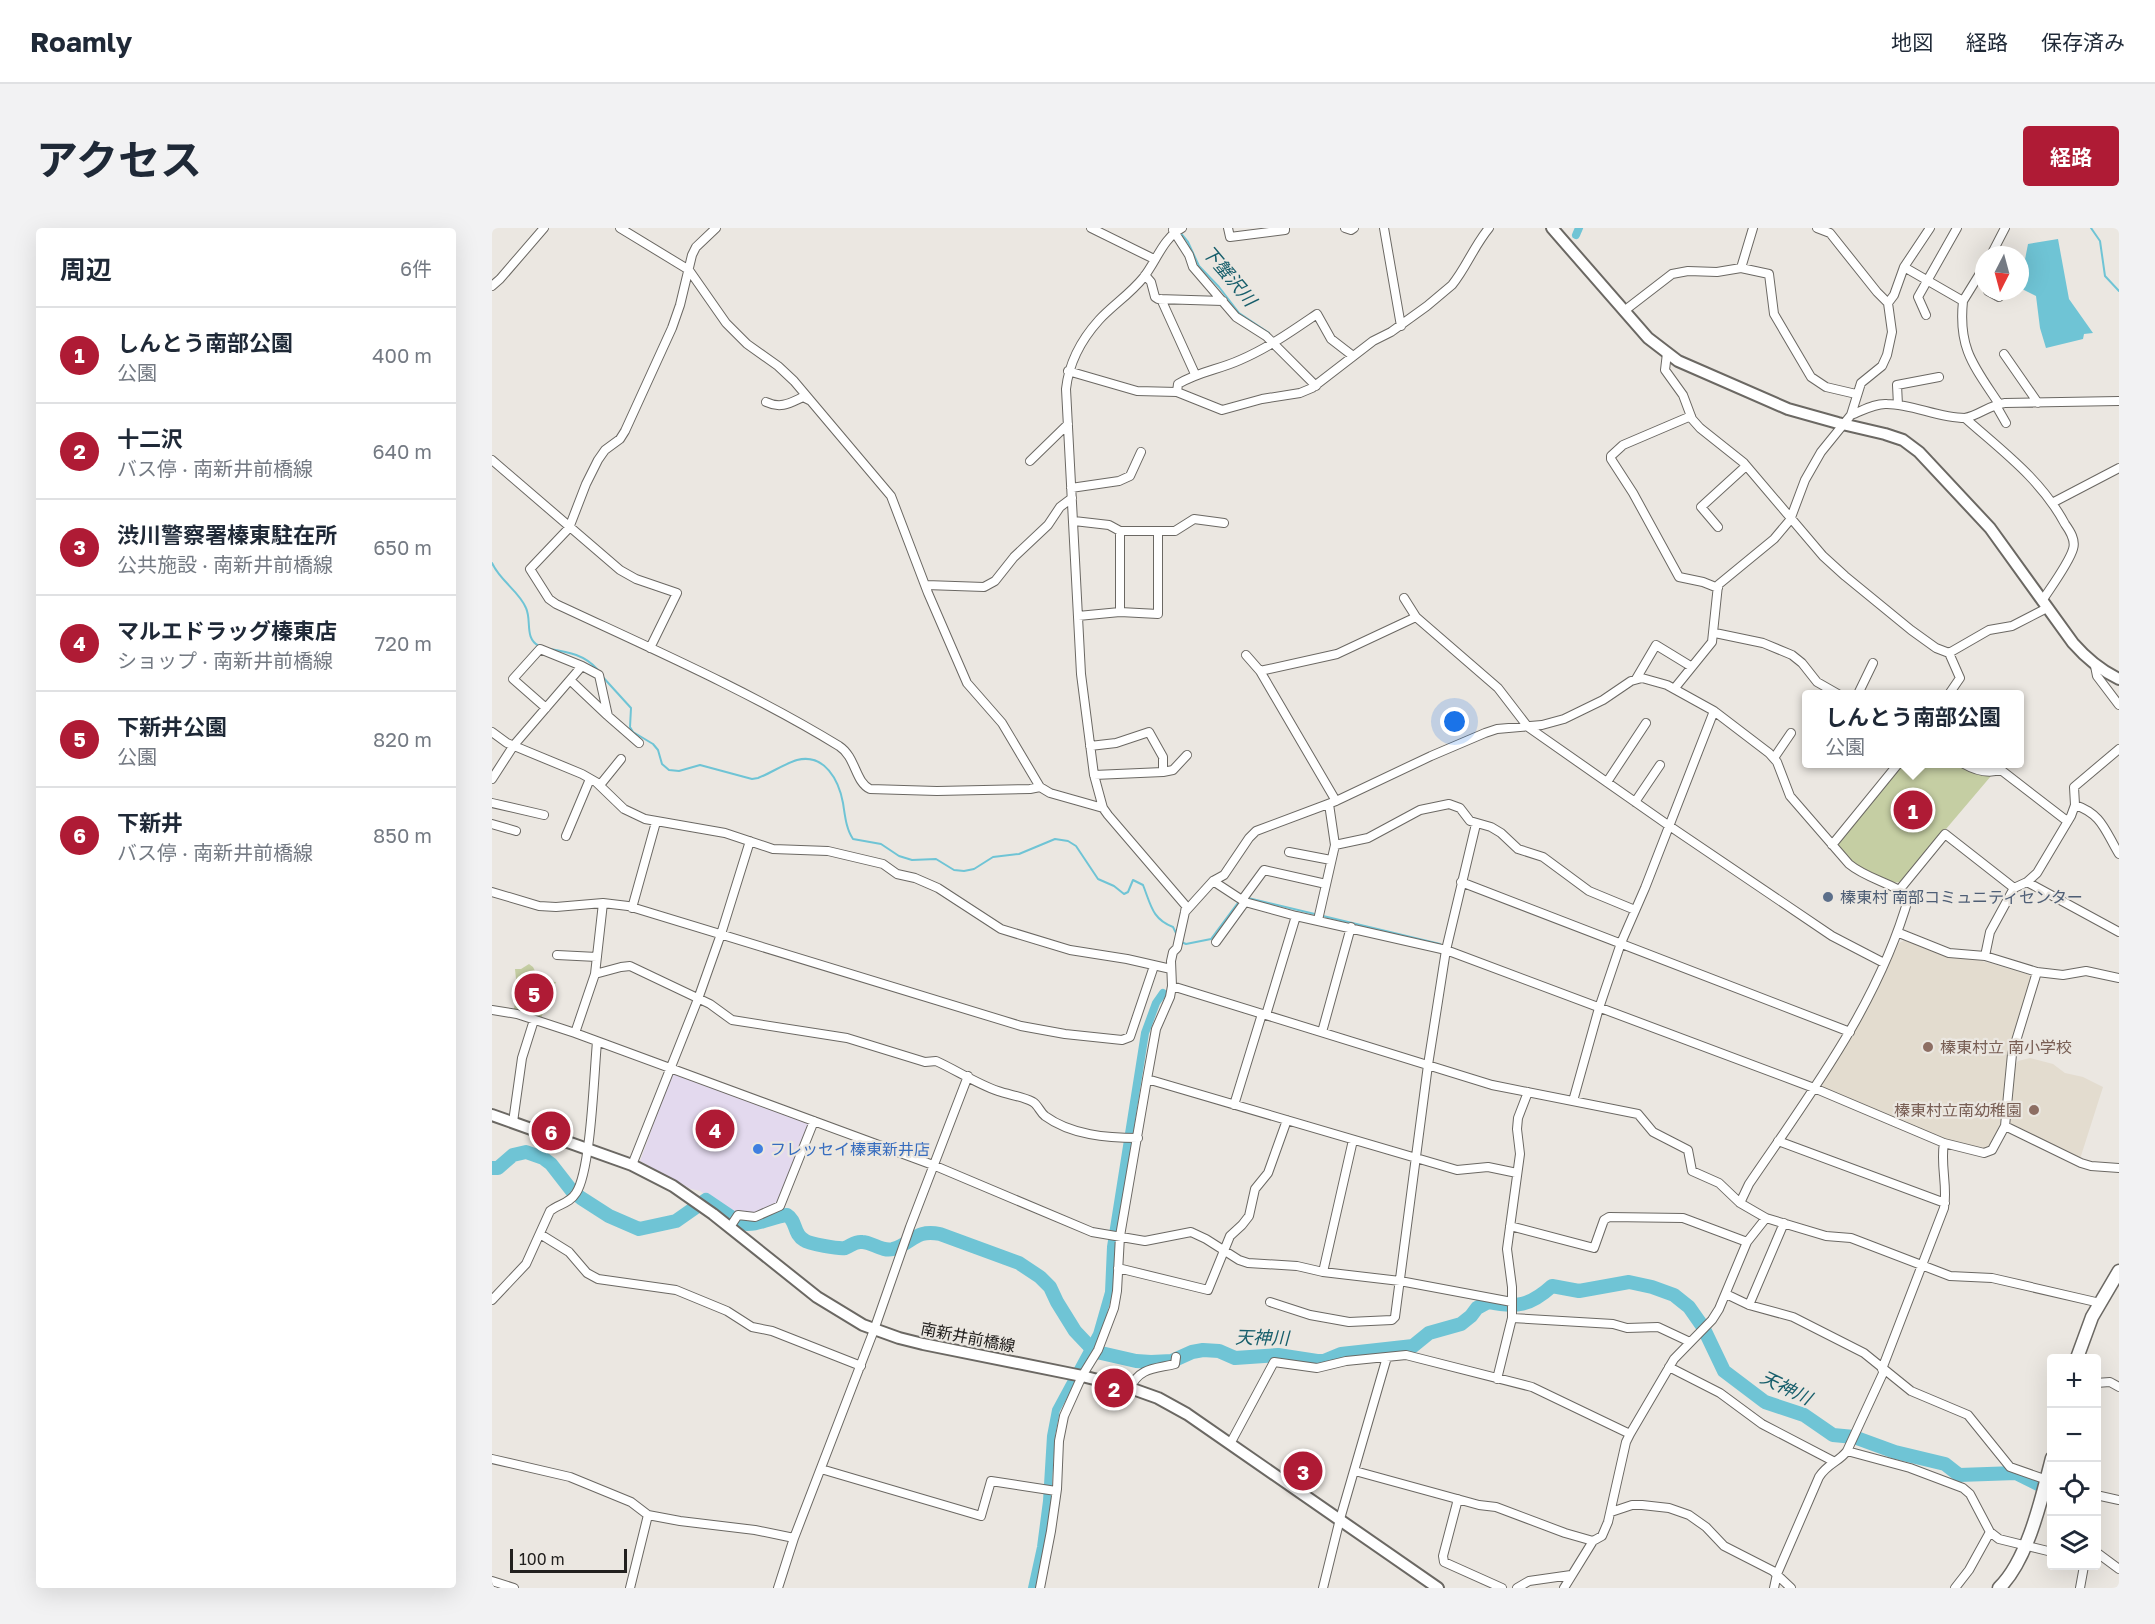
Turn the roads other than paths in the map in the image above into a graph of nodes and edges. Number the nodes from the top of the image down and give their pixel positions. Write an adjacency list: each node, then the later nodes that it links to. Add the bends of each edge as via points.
1 (544, 228): 26 (street)
2 (620, 228): 22 (street)
3 (716, 228): 22 (street, via 696,247)
4 (1091, 228): 19 (street)
5 (1228, 228): 6 (street, via 1230,237)
6 (1285, 228)
7 (1345, 228): 8 (street)
8 (1354, 228)
9 (1384, 228): 33 (street)
10 (1489, 228): 33 (street, via 1452,285)
11 (1552, 228): 31 (main road)
12 (1753, 228): 20 (street)
13 (1817, 228): 30 (street, via 1830,233)
14 (1930, 228): 21 (street)
15 (1957, 228): 24 (street)
16 (2005, 228): 18 (street)
17 (1176, 229): 19 (street); 28 (street, via 1193,267)
18 (1996, 246)
19 (1154, 259): 23 (street)
20 (1741, 267): 31 (street, via 1672,274); 43 (street, via 1769,274 1774,314 1811,377 1826,387)
21 (1904, 267): 24 (street); 30 (street)
22 (689, 270): 44 (street, via 726,323 786,373); 67 (street, via 672,328 625,431 598,460)
23 (1145, 275): 27 (street, via 1155,297); 38 (street, via 1099,320 1078,348)
24 (1927, 281): 29 (street); 32 (street, via 1918,297)
25 (1975, 284): 29 (street)
26 (492, 286)
27 (1161, 299): 28 (street); 39 (street)
28 (1223, 301): 34 (street, via 1236,318)
29 (1963, 301): 48 (street, via 1961,323 1970,361)
30 (1888, 303): 43 (street, via 1892,332 1887,355)
31 (1624, 311): 35 (main road)
32 (1926, 315)
33 (1401, 326): 37 (street)
34 (1274, 344): 37 (street, via 1317,314 1331,339); 39 (street); 41 (street)
35 (1667, 353): 50 (street, via 1665,370 1683,395); 52 (main road, via 1788,409)
36 (2004, 354): 47 (street)
37 (1353, 356): 41 (street)
38 (1068, 371): 42 (street, via 1137,391); 54 (street)
39 (1195, 374): 42 (street, via 1178,384)
40 (1939, 377): 49 (street, via 1897,385)
41 (1316, 386): 42 (street, via 1222,410)
42 (1177, 392)
43 (1857, 394): 52 (street)
44 (809, 400): 46 (street, via 803,397 783,406); 70 (street, via 891,496)
45 (2119, 401): 47 (street)
46 (766, 402)
47 (2038, 403): 48 (street)
48 (1999, 404): 51 (street); 53 (street)
49 (1898, 405): 51 (street); 52 (street, via 1885,403)
50 (1691, 416): 58 (street); 71 (street, via 1623,445 1611,459 1679,577)
51 (1965, 418): 62 (street, via 2021,466)
52 (1848, 420): 63 (street, via 1821,452); 73 (main road, via 1903,440 1919,452 1980,515)
53 (2006, 423)
54 (1068, 424): 57 (street); 60 (street)
55 (1141, 452): 60 (street, via 1130,476 1119,482)
56 (492, 460): 67 (street)
57 (1030, 461)
58 (1746, 466): 63 (street); 66 (street, via 1701,507)
59 (2119, 468): 62 (street)
60 (1071, 488): 61 (street)
61 (1072, 498): 64 (street); 70 (street, via 984,587)
62 (2052, 503): 73 (street, via 2073,537 2073,549)
63 (1790, 520): 71 (street); 79 (street, via 1845,576 1924,640)
64 (1074, 521): 68 (street, via 1108,525); 75 (street)
65 (1224, 523): 69 (street, via 1194,519 1175,531)
66 (1719, 527)
67 (569, 528): 78 (street, via 620,570 677,593); 78 (street, via 530,569 549,598)
68 (1120, 531): 69 (street); 74 (street)
69 (1158, 531): 74 (street, via 1158,614)
70 (926, 585): 117 (street, via 967,683 1002,723)
71 (1718, 588): 77 (street)
72 (1404, 598): 76 (street)
73 (2045, 604): 79 (street, via 2012,626 1989,630); 83 (main road)
74 (1120, 612): 75 (street)
75 (1078, 616): 103 (street)
76 (1416, 617): 85 (street, via 1336,654); 98 (street, via 1498,688)
77 (1715, 633): 84 (street); 90 (street, via 1764,643 1792,656 1817,682)
78 (650, 648): 117 (street, via 840,747 870,789)
79 (1949, 653): 92 (street, via 1960,678)
80 (1246, 655): 85 (street)
81 (1873, 663): 91 (street)
82 (582, 666): 88 (street); 94 (street, via 540,649 513,679); 96 (street, via 599,675)
83 (2095, 666): 87 (main road); 93 (street, via 2097,676)
84 (1692, 668): 86 (street, via 1656,645); 89 (street)
85 (1260, 671): 118 (street)
86 (1636, 678): 89 (street); 98 (street, via 1579,713)
87 (2119, 679)
88 (570, 680): 94 (street); 96 (street)
89 (1674, 689): 95 (street)
90 (1831, 690)
91 (1860, 690)
92 (1952, 690)
93 (2119, 705)
94 (546, 708): 102 (street)
95 (1714, 711): 106 (street); 128 (street)
96 (608, 716): 101 (street)
97 (1646, 723): 115 (street)
98 (1528, 727): 115 (street); 118 (street, via 1485,733)
99 (492, 732): 102 (street)
100 (1791, 733): 106 (street)
101 (639, 743)
102 (514, 745): 113 (street); 114 (street)
103 (1090, 746): 111 (street, via 1116,743 1149,732 1163,757); 112 (street)
104 (2119, 749): 121 (street, via 2074,787)
105 (1187, 755): 111 (street, via 1173,770)
106 (1774, 758): 133 (street, via 1790,796)
107 (621, 759): 116 (street)
108 (1660, 765): 119 (street)
109 (1895, 768): 133 (street)
110 (1973, 768): 124 (street, via 2001,770)
111 (1164, 772): 112 (street)
112 (1094, 774): 122 (street)
113 (492, 779)
114 (590, 779): 116 (street); 130 (street)
115 (1607, 782): 119 (street)
116 (600, 785): 125 (street, via 633,814)
117 (1041, 787): 122 (street)
118 (1333, 802): 132 (street); 137 (street, via 1256,831 1224,875)
119 (1635, 802): 128 (street)
120 (492, 803): 123 (street)
121 (2075, 805): 124 (street); 135 (street, via 2096,815)
122 (1103, 808): 148 (street, via 1186,906)
123 (544, 815)
124 (2067, 821): 139 (street, via 2037,873)
125 (656, 822): 131 (street); 146 (street)
126 (492, 824): 129 (street)
127 (1476, 824): 132 (street, via 1460,808 1449,804 1420,810 1368,838); 138 (street); 147 (street, via 1491,827 1518,849 1543,857 1589,891)
128 (1668, 825): 147 (street); 161 (street, via 1832,936)
129 (516, 831)
130 (566, 836)
131 (750, 841): 154 (street); 162 (street, via 773,849 828,851 883,864 897,874 938,888 1001,929 1070,950)
132 (1335, 844): 136 (street)
133 (1832, 845): 142 (street, via 1861,873)
134 (1289, 852): 136 (street)
135 (2119, 854)
136 (1331, 860): 140 (street)
137 (1214, 881): 144 (street); 148 (street)
138 (1461, 882): 156 (street); 157 (street)
139 (2027, 882): 141 (street); 152 (street)
140 (1326, 884): 144 (street, via 1264,870); 150 (street)
141 (2014, 888): 142 (street, via 1945,834); 159 (street, via 1990,932)
142 (1900, 889): 153 (street, via 1909,896)
143 (492, 892): 145 (street, via 539,906)
144 (1243, 901): 149 (street); 155 (street)
145 (603, 903): 146 (street); 160 (street)
146 (632, 908): 154 (street)
147 (1635, 910): 156 (street)
148 (1185, 912): 163 (street)
149 (1296, 916): 150 (street); 171 (street)
150 (1318, 920): 151 (street)
151 (1351, 927): 157 (street); 173 (street)
152 (2119, 932)
153 (1899, 933): 159 (street, via 1948,953); 161 (street)
154 (721, 934): 162 (street, via 1021,1026 1122,1040 1132,1034); 168 (street)
155 (1216, 942)
156 (1621, 943): 169 (street); 174 (street)
157 (1446, 950): 169 (street); 177 (street)
158 (557, 955): 160 (street)
159 (1985, 956): 164 (street)
160 (597, 957): 165 (street)
161 (1884, 963): 174 (street)
162 (1154, 966): 163 (street)
163 (1171, 969): 167 (street)
164 (2037, 972): 166 (street, via 2063,975 2086,971); 189 (street, via 2012,1054)
165 (595, 974): 168 (street, via 630,966); 175 (street)
166 (2119, 978)
167 (1172, 986): 171 (street); 180 (street, via 1156,1029)
168 (698, 999): 178 (street); 179 (street, via 732,1020 847,1038 926,1062 936,1061)
169 (1599, 1008): 181 (street); 183 (street)
170 (492, 1010): 172 (street)
171 (1264, 1014): 173 (street); 184 (street)
172 (534, 1020): 175 (street); 188 (street, via 522,1059)
173 (1322, 1032): 177 (street)
174 (1850, 1032): 181 (street)
175 (575, 1033): 176 (street)
176 (597, 1042): 178 (street); 194 (street)
177 (1428, 1065): 182 (street); 195 (street)
178 (671, 1069): 187 (street); 196 (street)
179 (968, 1076): 190 (street, via 1036,1104 1043,1114 1062,1126 1088,1134); 197 (street)
180 (1147, 1079): 184 (street); 190 (street)
181 (1814, 1088): 192 (street); 193 (street)
182 (1528, 1092): 183 (street); 199 (street, via 1518,1118)
183 (1574, 1101): 200 (street, via 1641,1116 1653,1132 1688,1150 1692,1172 1719,1183)
184 (1234, 1105): 186 (street)
185 (492, 1114): 188 (main road, 南新井前橋線)
186 (1287, 1120): 191 (street); 209 (street, via 1268,1173 1255,1189 1249,1216 1230,1236)
187 (814, 1121): 197 (street); 205 (street, via 780,1206 755,1217 738,1215)
188 (513, 1122): 194 (main road, 南新井前橋線)
189 (2005, 1126): 193 (street, via 1992,1150 1984,1153); 198 (street, via 2081,1163)
190 (1138, 1138): 207 (street)
191 (1353, 1140): 195 (street); 213 (street)
192 (1778, 1142): 200 (street); 201 (street)
193 (1944, 1143): 201 (street)
194 (587, 1149): 196 (main road, 南新井前橋線); 206 (street, via 578,1191 572,1200 550,1211)
195 (1416, 1158): 199 (street, via 1457,1170 1488,1167); 214 (street)
196 (632, 1165): 205 (main road, 南新井前橋線, via 685,1193)
197 (933, 1165): 207 (street, via 1076,1227); 223 (street)
198 (2119, 1168)
199 (1517, 1173): 204 (street)
200 (1740, 1203): 202 (street)
201 (1944, 1203): 210 (street)
202 (1766, 1218): 203 (street); 208 (street)
203 (1784, 1223): 210 (street, via 1826,1236 1851,1238); 221 (street)
204 (1510, 1226): 208 (street, via 1594,1248 1604,1220 1609,1217 1683,1218); 219 (street, via 1507,1259)
205 (730, 1227): 223 (main road, 南新井前橋線, via 832,1308)
206 (540, 1234): 217 (street, via 526,1264); 228 (street, via 569,1252 587,1273 598,1279 676,1290 727,1311 752,1327)
207 (1120, 1236): 209 (street, via 1151,1241 1191,1232); 211 (street)
208 (1747, 1242): 216 (street)
209 (1225, 1250): 211 (street, via 1208,1290); 213 (street, via 1248,1263)
210 (1921, 1264): 220 (street, via 1950,1276 1992,1278); 230 (street)
211 (1118, 1268): 231 (street, via 1114,1308 1098,1350)
212 (2119, 1271): 215 (main road)
213 (1323, 1272): 214 (street)
214 (1400, 1281): 218 (street, via 1392,1320 1349,1322); 219 (street)
215 (2115, 1284): 220 (main road)
216 (1726, 1294): 221 (street); 224 (street, via 1712,1320)
217 (492, 1300)
218 (1270, 1302)
219 (1512, 1302): 222 (street)
220 (2100, 1303): 225 (main road)
221 (1749, 1305): 230 (street, via 1793,1317 1864,1353)
222 (1512, 1318): 224 (street, via 1658,1327); 232 (street)
223 (874, 1330): 228 (street); 231 (main road, 南新井前橋線, via 923,1344)
224 (1690, 1342): 229 (street)
225 (2078, 1354)
226 (1388, 1357): 232 (street, via 1406,1356); 237 (street, via 1340,1362 1324,1368 1274,1362); 243 (street)
227 (1175, 1360): 235 (street, via 1175,1364 1143,1372 1134,1378)
228 (861, 1365): 242 (street)
229 (1669, 1367): 236 (street); 240 (street, via 1720,1393 1762,1424)
230 (1883, 1370): 238 (street); 244 (street, via 1911,1391 1968,1415 2010,1467)
231 (1082, 1376): 235 (main road, 南新井前橋線); 245 (street, via 1064,1416)
232 (1497, 1379): 236 (street, via 1532,1387)
233 (2101, 1383): 234 (street)
234 (2119, 1387)
235 (1130, 1388): 237 (main road, 南新井前橋線, via 1172,1406)
236 (1630, 1434): 249 (street)
237 (1230, 1444): 251 (main road, 南新井前橋線)
238 (1847, 1451): 240 (street); 252 (street, via 1963,1488)
239 (492, 1459): 250 (street, via 570,1477 631,1502)
240 (1833, 1461): 260 (street, via 1819,1477)
241 (2051, 1462): 244 (main road)
242 (821, 1469): 245 (street, via 981,1516 991,1481); 253 (street)
243 (1355, 1471): 247 (street); 251 (street)
244 (2046, 1484): 255 (main road)
245 (1050, 1490): 266 (street)
246 (2101, 1496): 248 (street)
247 (1458, 1499): 254 (street, via 1496,1507); 269 (street, via 1444,1562)
248 (2119, 1500)
249 (1611, 1512): 254 (street, via 1602,1536); 260 (street, via 1642,1505 1689,1515 1724,1546)
250 (648, 1515): 253 (street); 264 (street)
251 (1340, 1519): 267 (street); 268 (main road, 南新井前橋線)
252 (1990, 1532): 255 (street, via 1999,1539); 274 (street)
253 (794, 1538): 265 (street)
254 (1593, 1541): 261 (street)
255 (2025, 1546): 256 (street); 275 (main road, via 2017,1565)
256 (2047, 1551)
257 (2101, 1555): 258 (street)
258 (2119, 1569)
259 (2083, 1570): 276 (street)
260 (1777, 1574): 272 (street); 273 (street)
261 (1571, 1575): 270 (street, via 1528,1581); 271 (street)
262 (492, 1581): 263 (street)
263 (514, 1588)
264 (630, 1588)
265 (778, 1588)
266 (1040, 1588)
267 (1323, 1588)
268 (1438, 1588)
269 (1502, 1588)
270 (1517, 1588)
271 (1564, 1588)
272 (1774, 1588)
273 (1791, 1588)
274 (1955, 1588)
275 (1999, 1588)
276 (2080, 1588)

